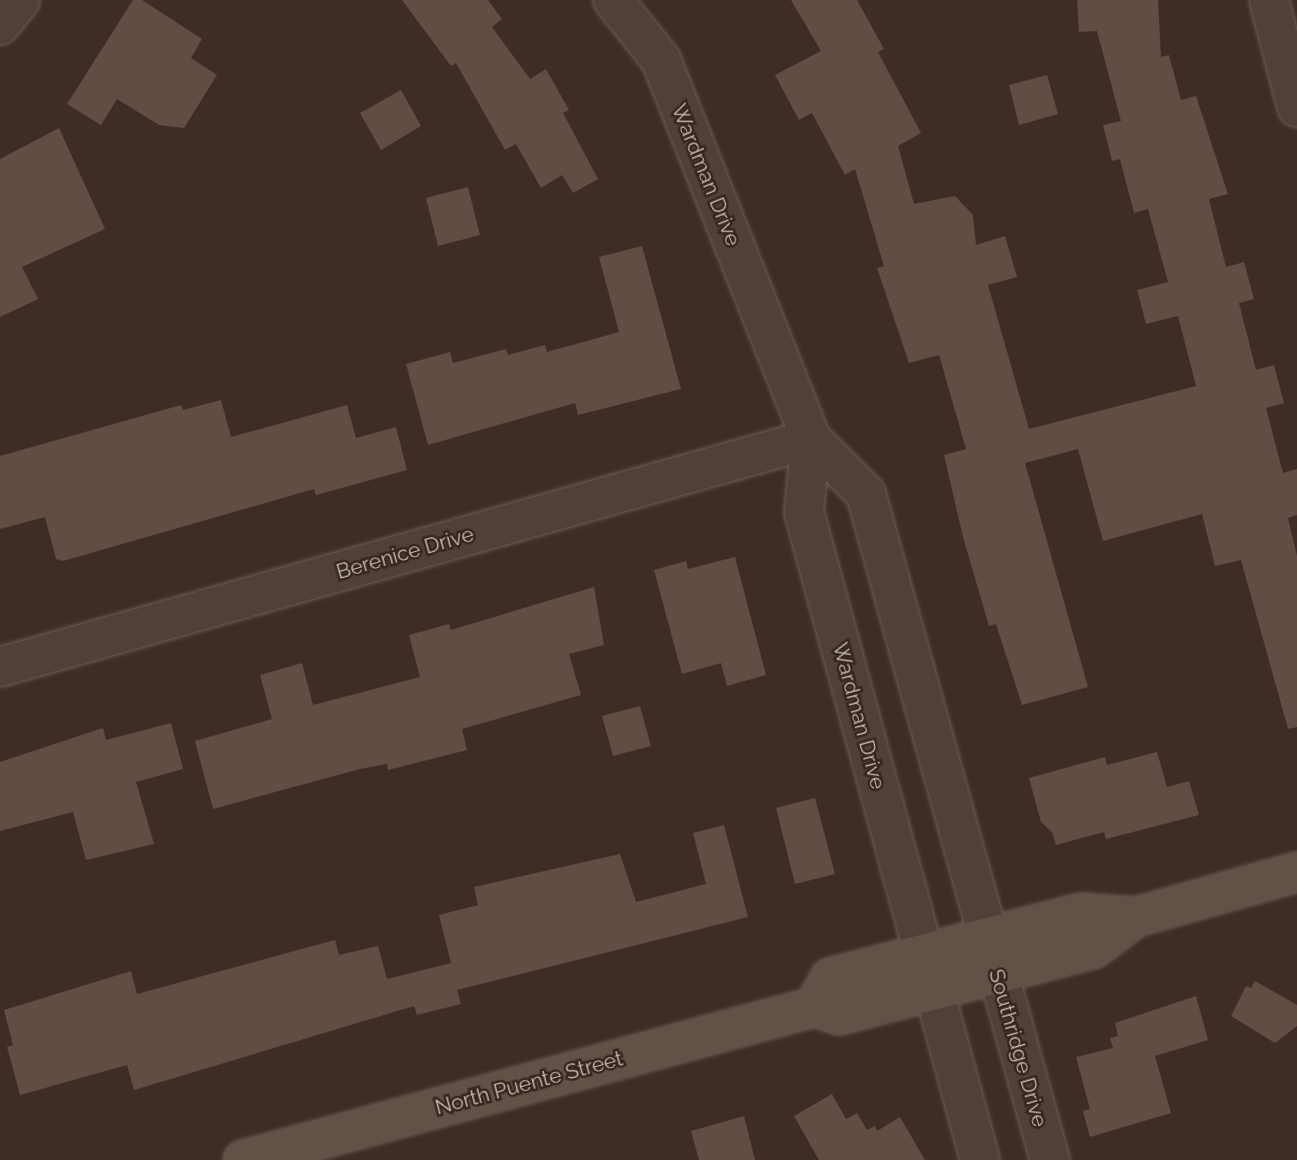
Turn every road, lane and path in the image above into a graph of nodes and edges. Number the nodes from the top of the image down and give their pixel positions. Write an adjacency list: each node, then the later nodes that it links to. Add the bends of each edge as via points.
1 (20, 0): 4 (street)
2 (614, 0): 6 (street, Wardman Drive, via 661,60)
3 (1269, 0): 5 (street)
4 (0, 25)
5 (1297, 107)
6 (811, 439): 7 (street, Berenice Drive); 10 (street, Wardman Drive, via 866,494); 11 (street, Wardman Drive, via 804,512)
7 (0, 667)
8 (1297, 872): 9 (street, North Puente Street)
9 (1136, 917): 10 (street, North Puente Street, via 1081,913); 12 (street, North Puente Street, via 1093,948)
10 (987, 936): 11 (street, North Puente Street); 12 (street, Southridge Drive)
11 (929, 972): 12 (street, North Puente Street); 13 (street, North Puente Street, via 839,1015 814,1007); 14 (street)
12 (997, 973): 15 (street, Southridge Drive)
13 (243, 1160)
14 (980, 1160)
15 (1049, 1160)

